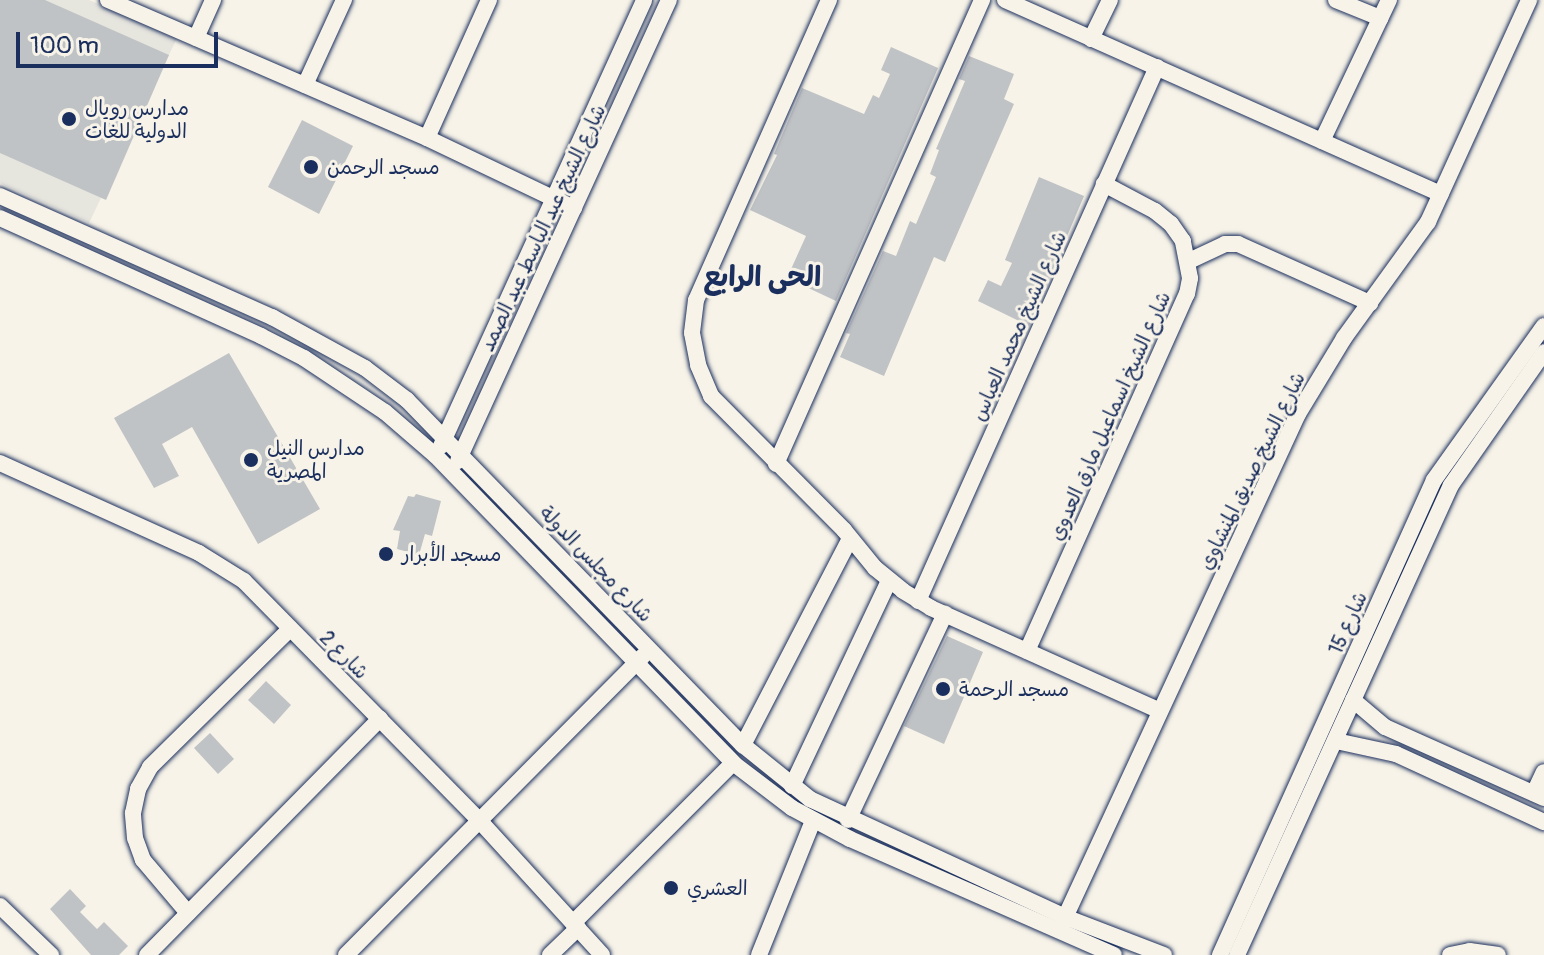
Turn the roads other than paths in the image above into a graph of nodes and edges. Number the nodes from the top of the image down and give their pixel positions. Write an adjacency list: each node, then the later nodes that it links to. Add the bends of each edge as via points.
1 (108, 0): 15 (street)
2 (213, 0): 15 (street)
3 (344, 0): 18 (street)
4 (489, 0): 19 (street)
5 (644, 0): 24 (street, شارع الشيخ عبد الباسط عبد الصمد)
6 (669, 0): 25 (street, شارع الشيخ عبد الباسط عبد الصمد)
7 (829, 0): 37 (street, via 696,300 692,333 711,396)
8 (982, 0): 37 (street)
9 (1005, 0): 16 (street)
10 (1110, 0): 16 (street)
11 (1336, 0): 14 (street)
12 (1389, 0): 14 (street)
13 (1529, 0): 22 (street, شارع الشيخ صديق المنشاوي)
14 (1380, 18): 20 (street)
15 (196, 38): 18 (street)
16 (1091, 39): 17 (street)
17 (1157, 67): 20 (street); 21 (street, شارع الشيخ محمد العباس)
18 (305, 85): 19 (street)
19 (427, 138): 24 (street)
20 (1322, 141): 22 (street)
21 (1104, 184): 28 (street, via 1171,224); 41 (street, شارع الشيخ محمد العباس)
22 (1441, 194): 30 (street, شارع الشيخ صديق المنشاوي, via 1428,222)
23 (0, 196): 27 (street, شارع مجلس الدولة)
24 (554, 198): 25 (street); 33 (street, شارع الشيخ عبد الباسط عبد الصمد)
25 (574, 208): 34 (street, شارع الشيخ عبد الباسط عبد الصمد)
26 (0, 218): 29 (street, شارع مجلس الدولة)
27 (138, 258): 29 (street); 33 (street, شارع مجلس الدولة, via 320,341 407,400)
28 (1189, 261): 30 (street, via 1225,244 1238,244); 46 (street, شارع الشيخ اسماعيل مارق العدوي, via 1187,294)
29 (130, 277): 35 (street, شارع مجلس الدولة, via 304,358 385,412)
30 (1370, 303): 49 (street, شارع الشيخ صديق المنشاوي, via 1298,414)
31 (1544, 326): 43 (street, شارع 15, via 1434,480)
32 (1544, 352): 43 (street, شارع 15, via 1451,485)
33 (444, 438): 34 (street, شارع مجلس الدولة); 35 (street, شارع الشيخ عبد الباسط عبد الصمد)
34 (461, 455): 38 (street, شارع الشيخ عبد الباسط عبد الصمد); 45 (street, شارع مجلس الدولة)
35 (436, 456): 38 (street, شارع مجلس الدولة)
36 (0, 463): 44 (street, شارع 2, via 222,565)
37 (776, 464): 39 (street)
38 (453, 473): 47 (street, شارع مجلس الدولة)
39 (850, 539): 40 (street); 52 (street)
40 (889, 581): 41 (street); 55 (street)
41 (918, 601): 42 (street)
42 (945, 614): 46 (street); 60 (street)
43 (1383, 614): 48 (street, شارع 15); 73 (street, شارع 15)
44 (290, 629): 50 (street, شارع 2); 62 (street, via 150,767 138,789 133,813 143,860)
45 (651, 649): 47 (street); 52 (street, شارع مجلس الدولة)
46 (1027, 651): 49 (street)
47 (635, 663): 53 (street, شارع مجلس الدولة); 57 (street)
48 (1353, 700): 51 (street, شارع 15); 56 (street, via 1385,727)
49 (1160, 711): 63 (street, شارع الشيخ صديق المنشاوي)
50 (380, 719): 57 (street, شارع 2); 62 (street)
51 (1336, 741): 59 (street, via 1396,754); 74 (street, شارع 15)
52 (743, 745): 55 (street, شارع مجلس الدولة)
53 (733, 763): 58 (street, شارع مجلس الدولة); 64 (street)
54 (1544, 772): 56 (street)
55 (792, 786): 60 (street, شارع مجلس الدولة)
56 (1539, 796)
57 (478, 819): 64 (street, شارع 2); 67 (street)
58 (813, 821): 60 (street, شارع مجلس الدولة); 70 (street)
59 (1544, 822)
60 (852, 827): 63 (street, شارع مجلس الدولة)
61 (0, 906): 65 (street)
62 (188, 913): 66 (street)
63 (1062, 924): 71 (street, شارع مجلس الدولة); 72 (street, شارع مجلس الدولة)
64 (576, 926): 68 (street); 69 (street, شارع 2)
65 (51, 955)
66 (147, 955)
67 (346, 955)
68 (550, 955)
69 (602, 955)
70 (759, 955)
71 (1114, 955)
72 (1164, 955)
73 (1220, 955)
74 (1237, 955)
75 (1450, 955): 76 (street)
76 (1498, 955)

